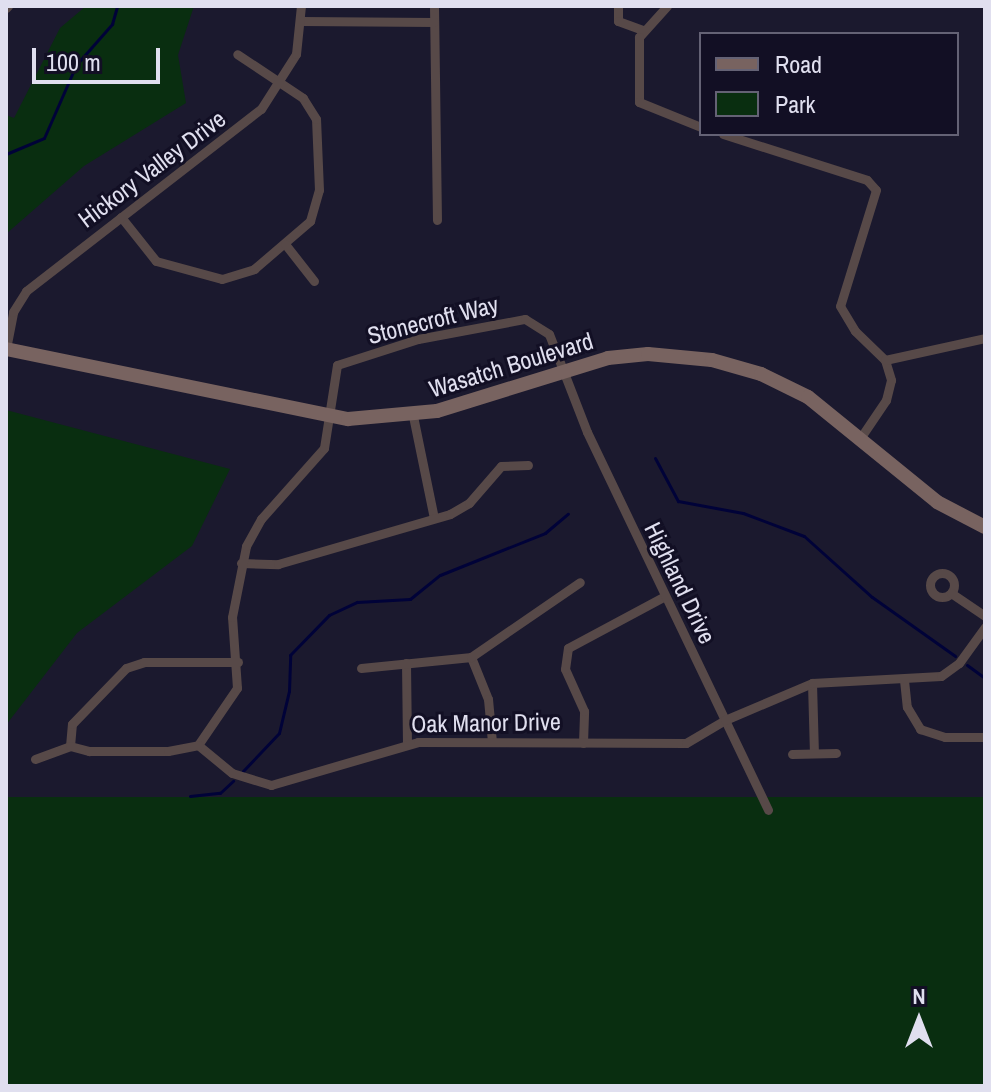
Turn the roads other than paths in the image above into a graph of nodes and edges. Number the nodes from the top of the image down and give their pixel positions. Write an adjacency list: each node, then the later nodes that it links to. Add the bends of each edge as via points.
1 (301, 6): 5 (street, Hickory Valley Drive)
2 (434, 6): 6 (street)
3 (618, 6): 7 (street, via 618,21)
4 (667, 6): 7 (street)
5 (301, 21): 6 (street); 9 (street, Hickory Valley Drive, via 296,54)
6 (434, 22): 13 (street)
7 (643, 30): 10 (street, via 637,46 639,102)
8 (237, 54): 9 (street)
9 (281, 81): 12 (street, Hickory Valley Drive, via 250,118); 14 (street, via 311,108 318,132 315,211)
10 (699, 126)
11 (729, 136): 18 (street, via 867,180 876,190 840,306 855,331)
12 (121, 217): 14 (street, via 156,261 210,278 244,274); 17 (street, Hickory Valley Drive, via 26,291 13,312)
13 (437, 220)
14 (285, 244): 15 (street)
15 (314, 281)
16 (985, 338): 18 (street)
17 (6, 349): 21 (main road, Wasatch Boulevard)
18 (885, 360): 22 (street, via 890,391)
19 (563, 371): 20 (main road, Wasatch Boulevard, via 506,393); 21 (street, Stonecroft Way, via 541,325 520,319 487,325 342,360 334,370); 22 (main road, Wasatch Boulevard, via 648,354 727,363 808,397); 29 (street, Highland Drive)
20 (413, 416): 21 (main road, Wasatch Boulevard); 24 (street)
21 (329, 417): 26 (street, via 322,453 261,519)
22 (861, 437): 25 (main road, Wasatch Boulevard, via 937,502)
23 (528, 465): 24 (street, via 501,466 469,503)
24 (434, 518): 26 (street, via 278,564)
25 (985, 527)
26 (241, 563): 33 (street, via 232,617)
27 (580, 582): 32 (street)
28 (951, 593): 30 (street)
29 (663, 597): 38 (street, Highland Drive); 41 (street, via 568,648 565,669 584,711)
30 (985, 616)
31 (985, 627): 36 (street, Oak Manor Drive, via 951,671)
32 (471, 657): 34 (street); 40 (street, via 488,699)
33 (238, 662): 43 (street, via 234,693); 44 (street, via 144,662 126,668 72,724)
34 (406, 663): 35 (street); 42 (street)
35 (361, 668)
36 (904, 680): 37 (street, Oak Manor Drive); 39 (street, via 907,707 920,729 945,737)
37 (812, 683): 38 (street, Oak Manor Drive); 45 (street)
38 (725, 720): 41 (street, Oak Manor Drive, via 686,743); 49 (street, Highland Drive)
39 (985, 737)
40 (492, 742): 41 (street, Oak Manor Drive); 42 (street, Oak Manor Drive)
41 (583, 743)
42 (407, 744): 43 (street, Oak Manor Drive, via 271,785 232,773)
43 (198, 745): 44 (street, via 168,751 81,751)
44 (70, 746): 48 (street)
45 (814, 753): 46 (street); 47 (street)
46 (836, 753)
47 (792, 754)
48 (35, 759)
49 (768, 810)

